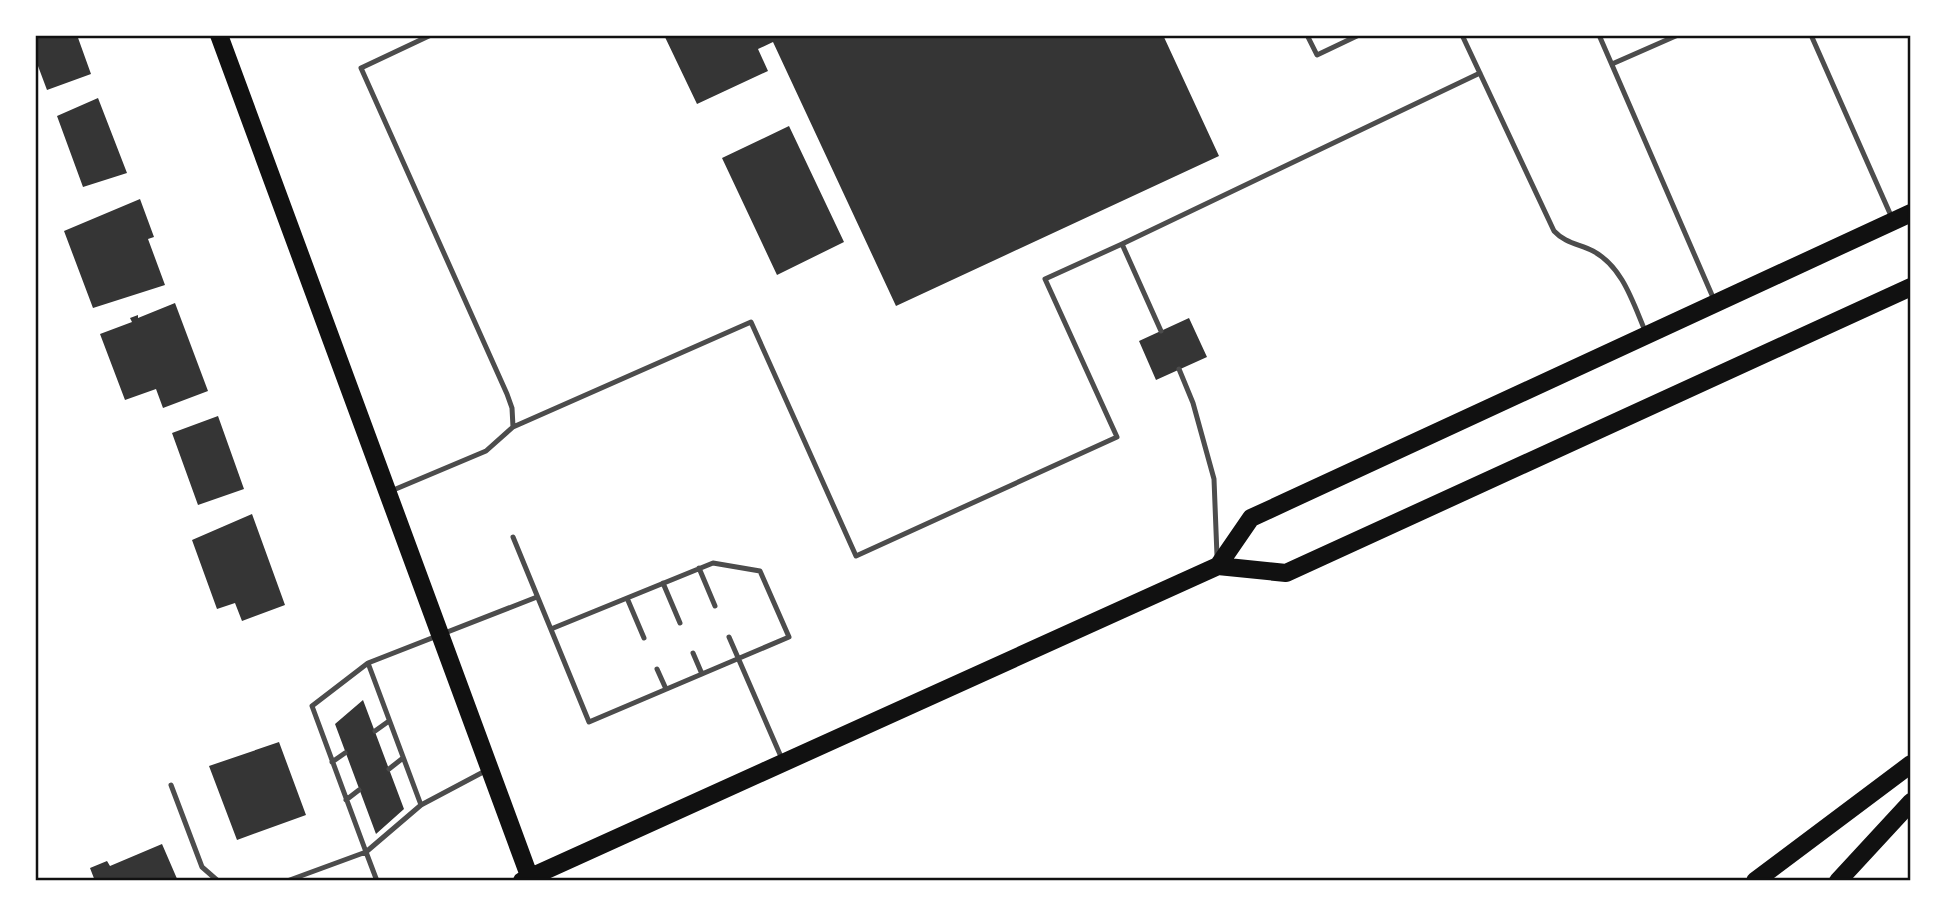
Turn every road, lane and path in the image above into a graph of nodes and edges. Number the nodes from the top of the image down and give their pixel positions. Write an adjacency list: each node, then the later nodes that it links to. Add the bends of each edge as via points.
1 (219, 35): 20 (main road)
2 (431, 35): 19 (lane, via 361,68 507,394)
3 (1307, 35): 4 (lane, via 1317,55)
4 (1359, 35)
5 (1462, 35): 10 (lane)
6 (1599, 35): 9 (lane)
7 (1678, 35): 9 (lane)
8 (1811, 35): 12 (lane)
9 (1612, 64): 15 (lane)
10 (1480, 73): 13 (lane); 17 (lane, via 1554,231 1611,265 1626,286)
11 (1911, 213): 12 (main road)
12 (1893, 221): 15 (main road)
13 (1122, 244): 16 (lane); 19 (lane, via 1045,279 1117,436 856,556 751,321)
14 (1911, 287): 22 (main road, via 1286,573)
15 (1715, 304): 17 (main road)
16 (1161, 331)
17 (1647, 335): 22 (main road, via 1251,518)
18 (1179, 369): 22 (lane, via 1214,479)
19 (513, 427): 20 (lane, via 486,451)
20 (388, 492): 30 (main road)
21 (513, 537): 25 (lane)
22 (1218, 566): 44 (main road)
23 (699, 568): 24 (lane); 27 (lane); 34 (lane, via 713,563 760,571 789,637)
24 (663, 583): 26 (lane); 28 (lane)
25 (537, 597): 29 (lane); 30 (lane)
26 (627, 598): 29 (lane); 32 (lane)
27 (715, 606)
28 (680, 623)
29 (551, 629): 38 (lane, via 589,722)
30 (441, 636): 35 (lane); 46 (main road)
31 (729, 637): 34 (lane)
32 (644, 638)
33 (693, 653): 37 (lane)
34 (738, 659): 37 (lane); 44 (lane)
35 (368, 663): 39 (lane); 43 (lane, via 312,706)
36 (657, 669): 38 (lane)
37 (702, 674): 38 (lane)
38 (666, 689)
39 (389, 721): 40 (lane); 42 (lane)
40 (374, 730)
41 (345, 752): 43 (lane)
42 (403, 758): 47 (lane); 52 (lane)
43 (332, 762): 50 (lane)
44 (784, 763): 54 (main road)
45 (1911, 764): 58 (main road)
46 (490, 768): 52 (lane); 54 (main road)
47 (389, 769)
48 (171, 785): 55 (lane, via 202,867)
49 (359, 790): 50 (lane)
50 (346, 800): 53 (lane)
51 (1911, 802): 59 (main road)
52 (421, 805): 53 (lane)
53 (366, 852): 56 (lane); 57 (lane)
54 (528, 880)
55 (218, 881)
56 (287, 881)
57 (377, 881)
58 (1755, 881)
59 (1838, 881)

